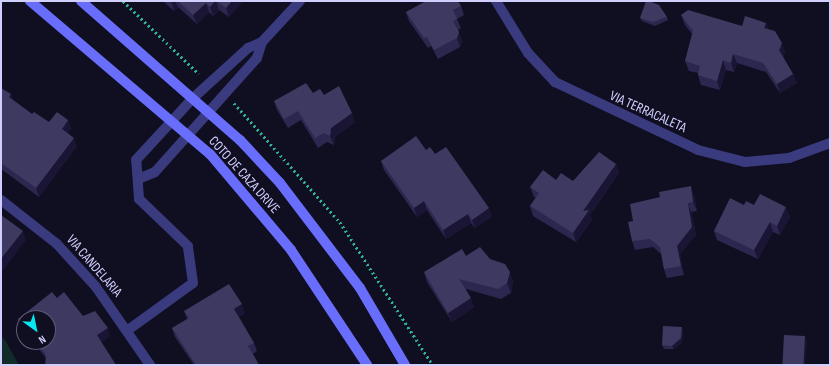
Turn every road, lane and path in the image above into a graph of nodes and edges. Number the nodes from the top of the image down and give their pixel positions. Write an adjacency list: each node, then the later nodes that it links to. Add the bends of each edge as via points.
1 (30, 1): 8 (main road, COTO DE CAZA DRIVE)
2 (81, 1): 6 (main road, COTO DE CAZA DRIVE)
3 (300, 1): 5 (street)
4 (496, 1): 10 (street, VIA TERRACALETA, via 528,53 555,82 698,150 745,162 789,158)
5 (262, 42): 6 (street, via 248,48); 7 (street, via 257,58)
6 (192, 99): 7 (main road, COTO DE CAZA DRIVE); 8 (street)
7 (208, 111): 9 (street); 16 (main road, COTO DE CAZA DRIVE, via 275,178 318,232 360,288)
8 (170, 120): 9 (main road, COTO DE CAZA DRIVE); 11 (street, via 136,160)
9 (186, 135): 11 (street, via 155,172); 15 (main road, COTO DE CAZA DRIVE, via 224,170 291,250)
10 (830, 143)
11 (138, 179): 13 (street, via 139,199 188,246 193,283)
12 (1, 200): 13 (street, VIA CANDELARIA, via 57,244)
13 (128, 330): 14 (street, VIA CANDELARIA)
14 (150, 365)
15 (367, 365)
16 (405, 365)

